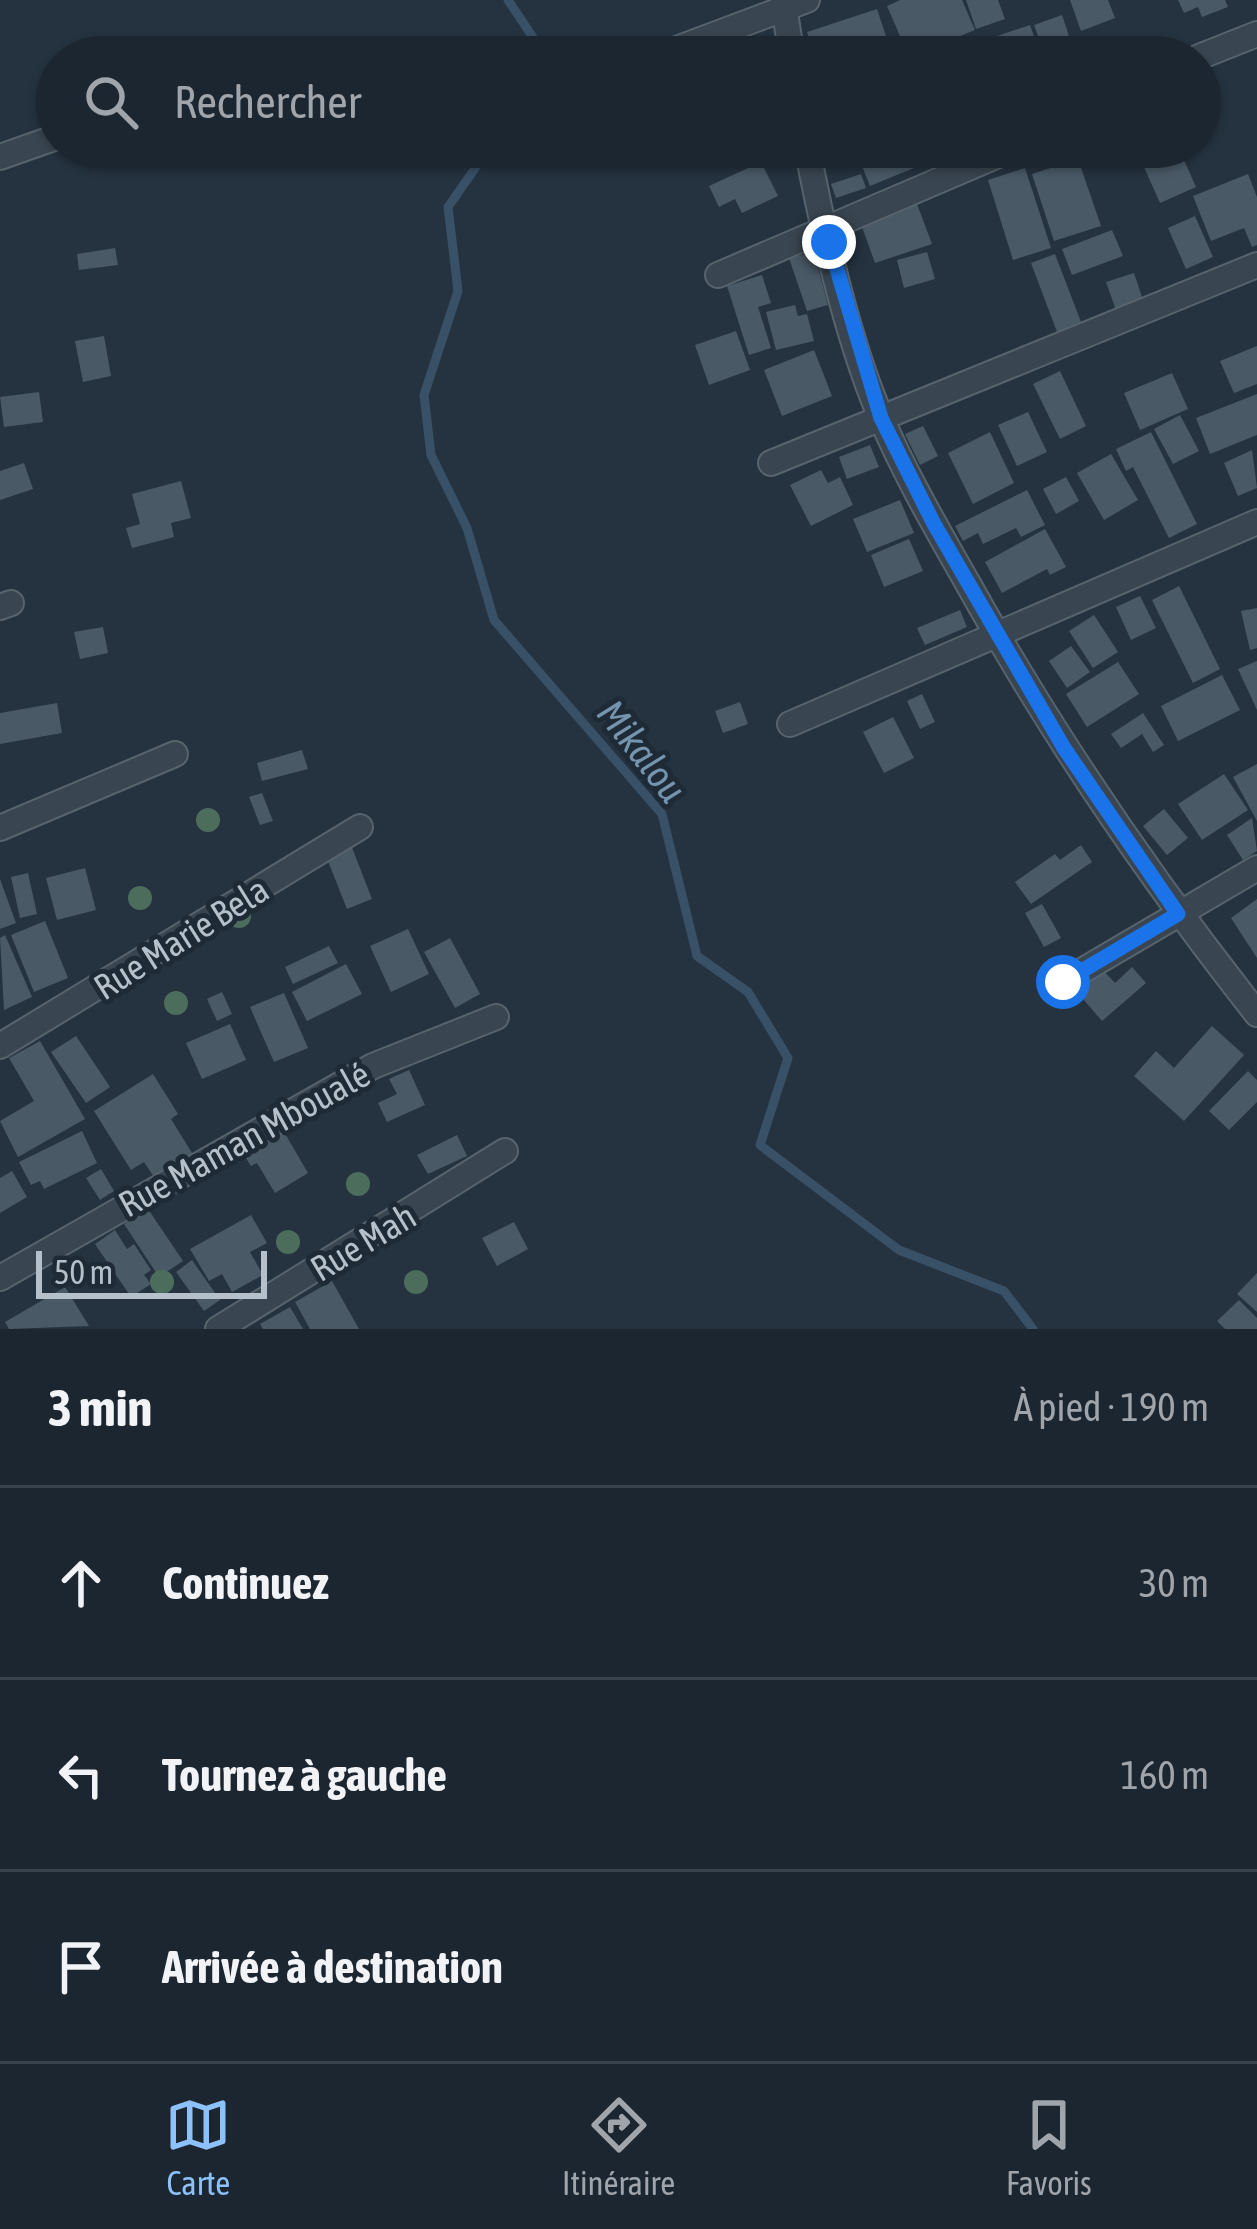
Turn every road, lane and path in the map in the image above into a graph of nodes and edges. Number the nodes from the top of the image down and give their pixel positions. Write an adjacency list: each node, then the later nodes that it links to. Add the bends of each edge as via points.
1 (792, 3): 3 (street); 4 (street)
2 (1257, 34): 5 (street)
3 (706, 36)
4 (792, 36)
5 (1221, 48)
6 (36, 145): 7 (street)
7 (0, 157)
8 (812, 168): 10 (street)
9 (971, 168): 10 (street)
10 (826, 232): 12 (street); 13 (street)
11 (1257, 266): 13 (street)
12 (718, 275)
13 (881, 418): 14 (street); 16 (street)
14 (771, 463)
15 (1257, 522): 16 (street)
16 (995, 632): 17 (street); 22 (street)
17 (790, 724)
18 (175, 754): 20 (street)
19 (360, 827): 26 (street, Rue Marie Bela)
20 (0, 828)
21 (1257, 868): 22 (street)
22 (1178, 914): 23 (street); 24 (street)
23 (1063, 982)
24 (1257, 1014)
25 (496, 1017): 28 (street, Rue Maman Mboualé, via 373,1066)
26 (0, 1046)
27 (505, 1151): 29 (street, Rue Mah)
28 (0, 1278)
29 (218, 1329)

